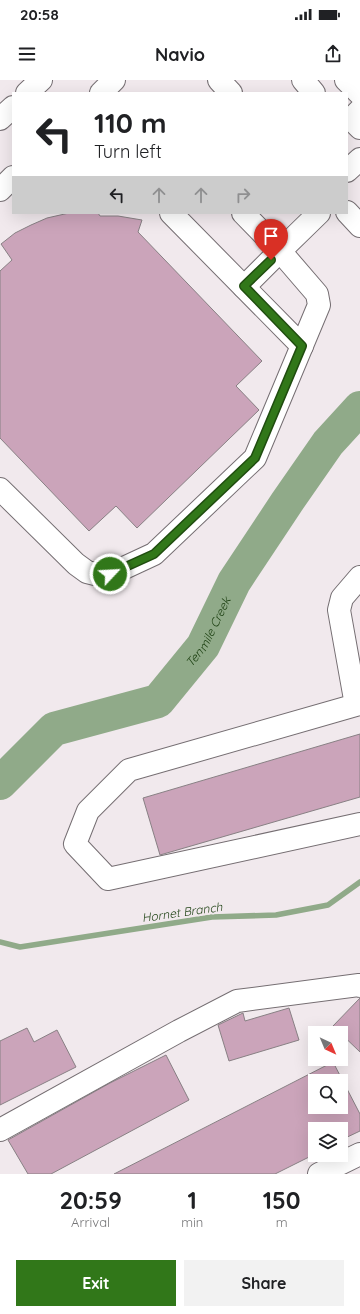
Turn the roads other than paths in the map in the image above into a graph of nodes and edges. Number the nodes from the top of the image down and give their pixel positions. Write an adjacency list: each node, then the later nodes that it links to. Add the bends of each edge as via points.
1 (40, 80): 6 (street)
2 (114, 80): 7 (street); 8 (street)
3 (219, 80): 9 (street)
4 (303, 80): 10 (street)
5 (346, 80): 11 (street)
6 (28, 92)
7 (102, 92)
8 (126, 92)
9 (230, 92)
10 (313, 92)
11 (360, 94)
12 (12, 108): 14 (street)
13 (360, 110): 15 (street, via 351,119)
14 (0, 119)
15 (360, 128)
16 (360, 159): 17 (street)
17 (348, 170)
18 (12, 178): 19 (street)
19 (0, 190)
20 (348, 213): 24 (street)
21 (172, 214): 26 (street)
22 (244, 214): 25 (street)
23 (318, 214): 25 (street)
24 (360, 226)
25 (280, 251): 26 (street); 27 (street, via 317,294 320,305)
26 (244, 286): 27 (street)
27 (302, 346): 28 (street, via 255,458 154,554 110,574 87,572)
28 (0, 489)
29 (360, 576): 30 (street, via 342,598 339,610)
30 (358, 705): 31 (street, via 129,770 88,811 75,844 108,878)
31 (360, 824)
32 (360, 986): 33 (street, via 237,1001)
33 (0, 1130)
34 (360, 1154): 35 (street)
35 (319, 1174)

